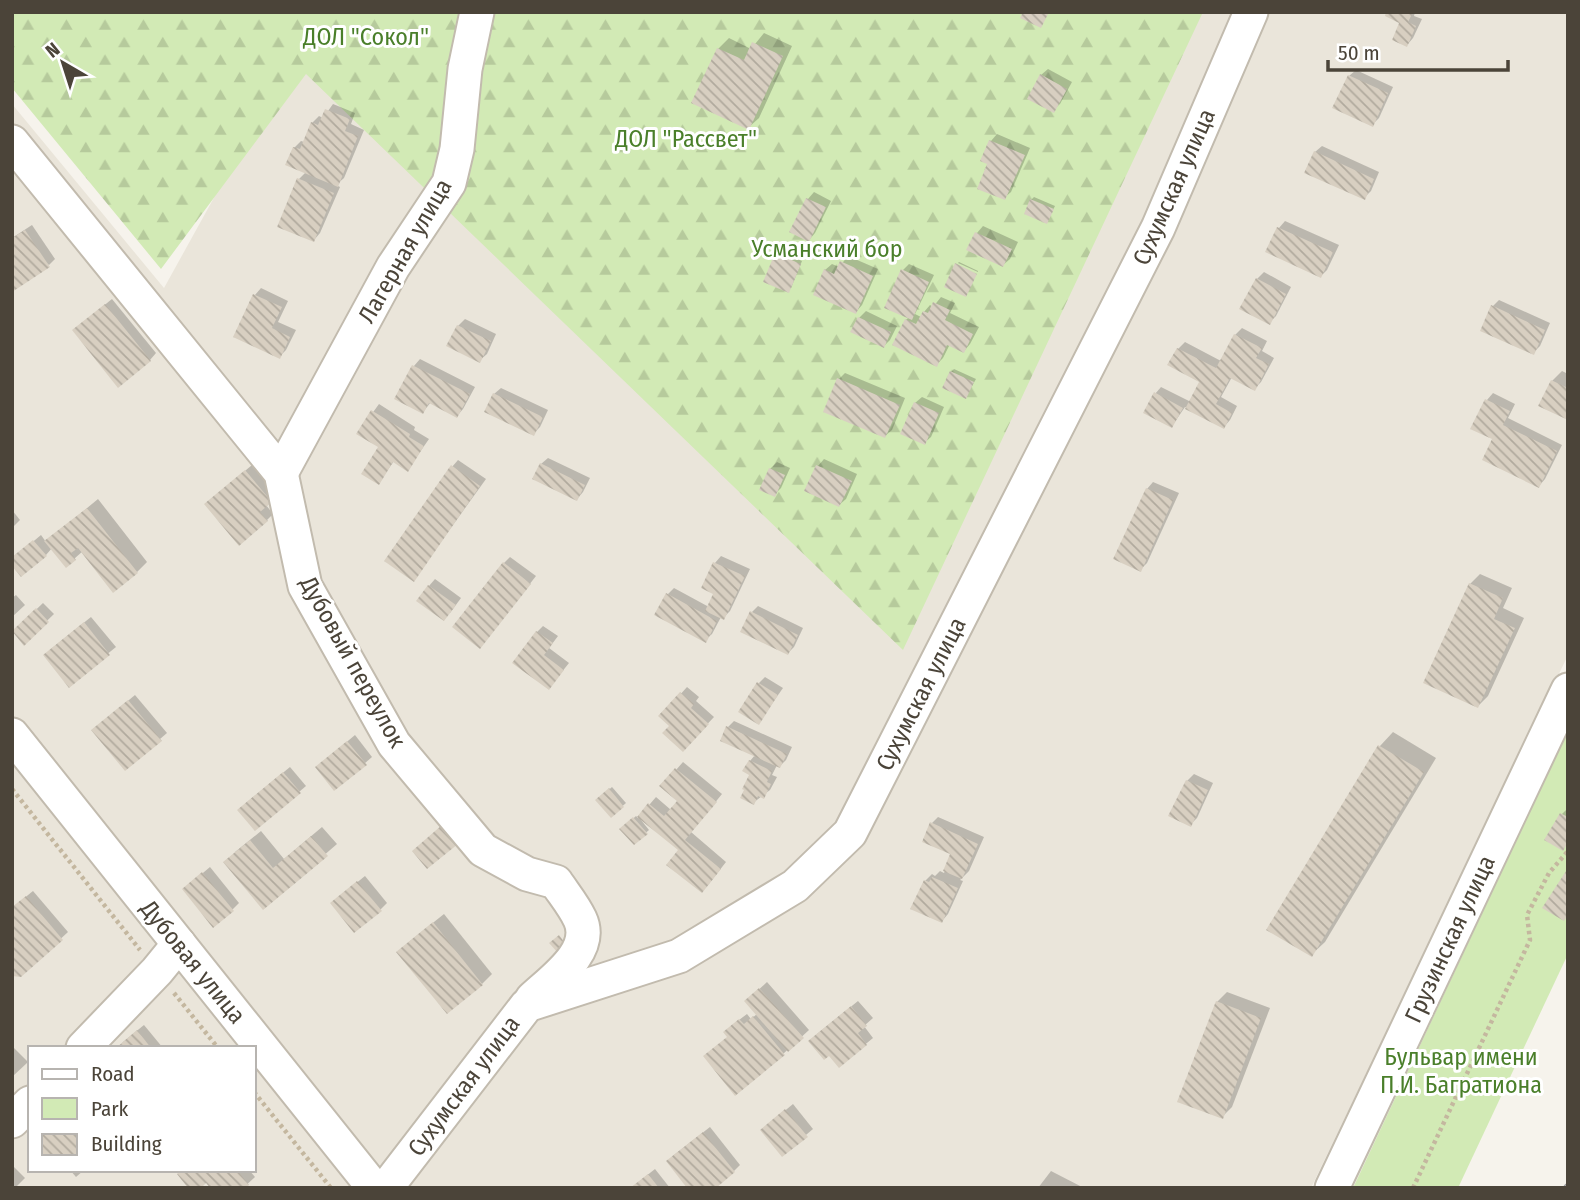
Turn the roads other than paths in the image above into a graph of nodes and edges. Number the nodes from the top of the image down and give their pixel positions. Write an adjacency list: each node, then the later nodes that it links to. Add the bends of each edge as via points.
1 (477, 12): 4 (street, Лагерная улица, via 449,183 393,267)
2 (1251, 12): 8 (street, Сухумская улица, via 1158,228 850,832 795,886 679,956)
3 (12, 142): 4 (street, Дубовый переулок)
4 (281, 473): 8 (street, Дубовый переулок, via 305,586 394,744 483,850 527,874 556,882 581,921 582,941 574,958)
5 (1568, 690): 14 (street, Грузинская улица)
6 (12, 735): 7 (street, Дубовая улица)
7 (179, 944): 9 (street); 12 (street, Дубовая улица)
8 (527, 1005): 13 (street, Сухумская улица)
9 (85, 1046)
10 (28, 1105): 11 (street)
11 (12, 1121)
12 (374, 1188)
13 (386, 1188)
14 (1332, 1188)

